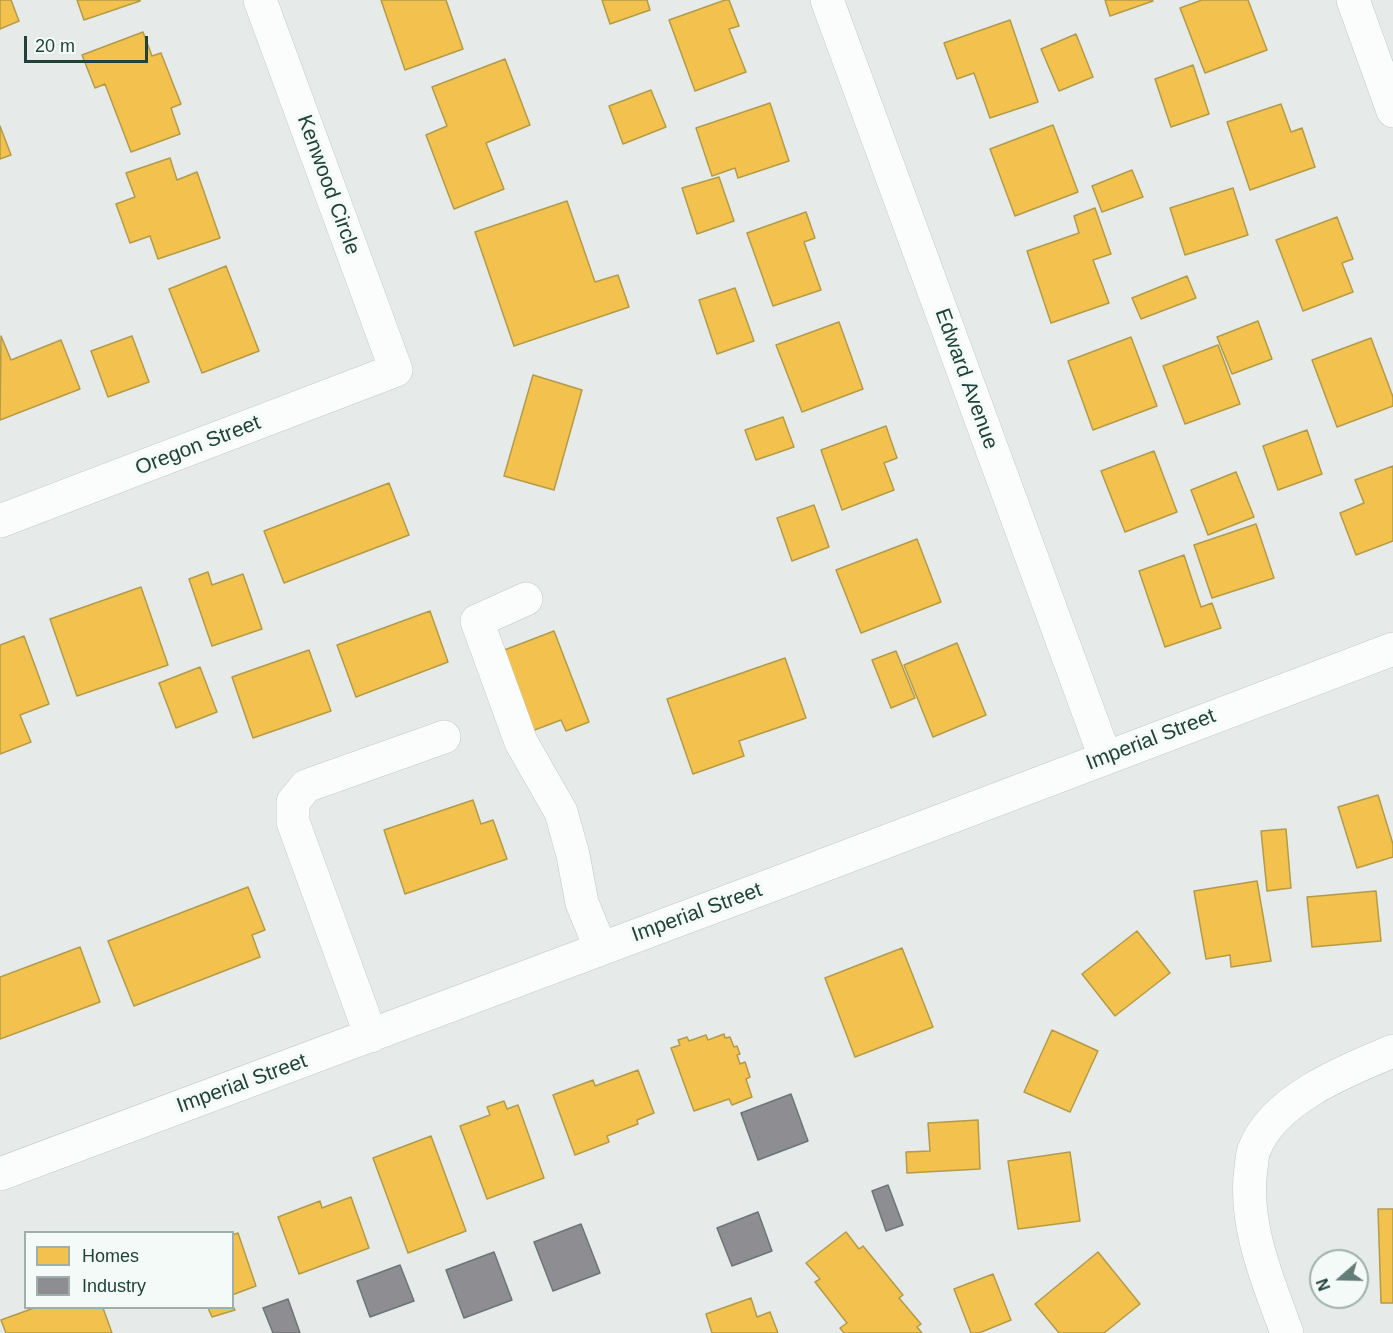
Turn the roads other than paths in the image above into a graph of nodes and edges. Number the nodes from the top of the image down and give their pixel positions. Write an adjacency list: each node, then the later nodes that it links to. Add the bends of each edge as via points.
1 (260, 0): 5 (street, Kenwood Circle)
2 (827, 0): 10 (street, Edward Avenue)
3 (1353, 0): 4 (street)
4 (1393, 111)
5 (396, 370): 6 (street, Oregon Street)
6 (0, 521)
7 (526, 599): 11 (street, via 477,621 521,742 561,812 582,903)
8 (1393, 649): 10 (street, Imperial Street)
9 (444, 737): 12 (street, via 306,786 293,802 293,822)
10 (1105, 757): 11 (street, Imperial Street)
11 (600, 949): 12 (street, Imperial Street)
12 (371, 1036): 14 (street, Imperial Street)
13 (1393, 1051): 15 (street, via 1292,1102 1269,1125 1253,1150 1249,1183 1251,1217)
14 (0, 1174)
15 (1287, 1333)

